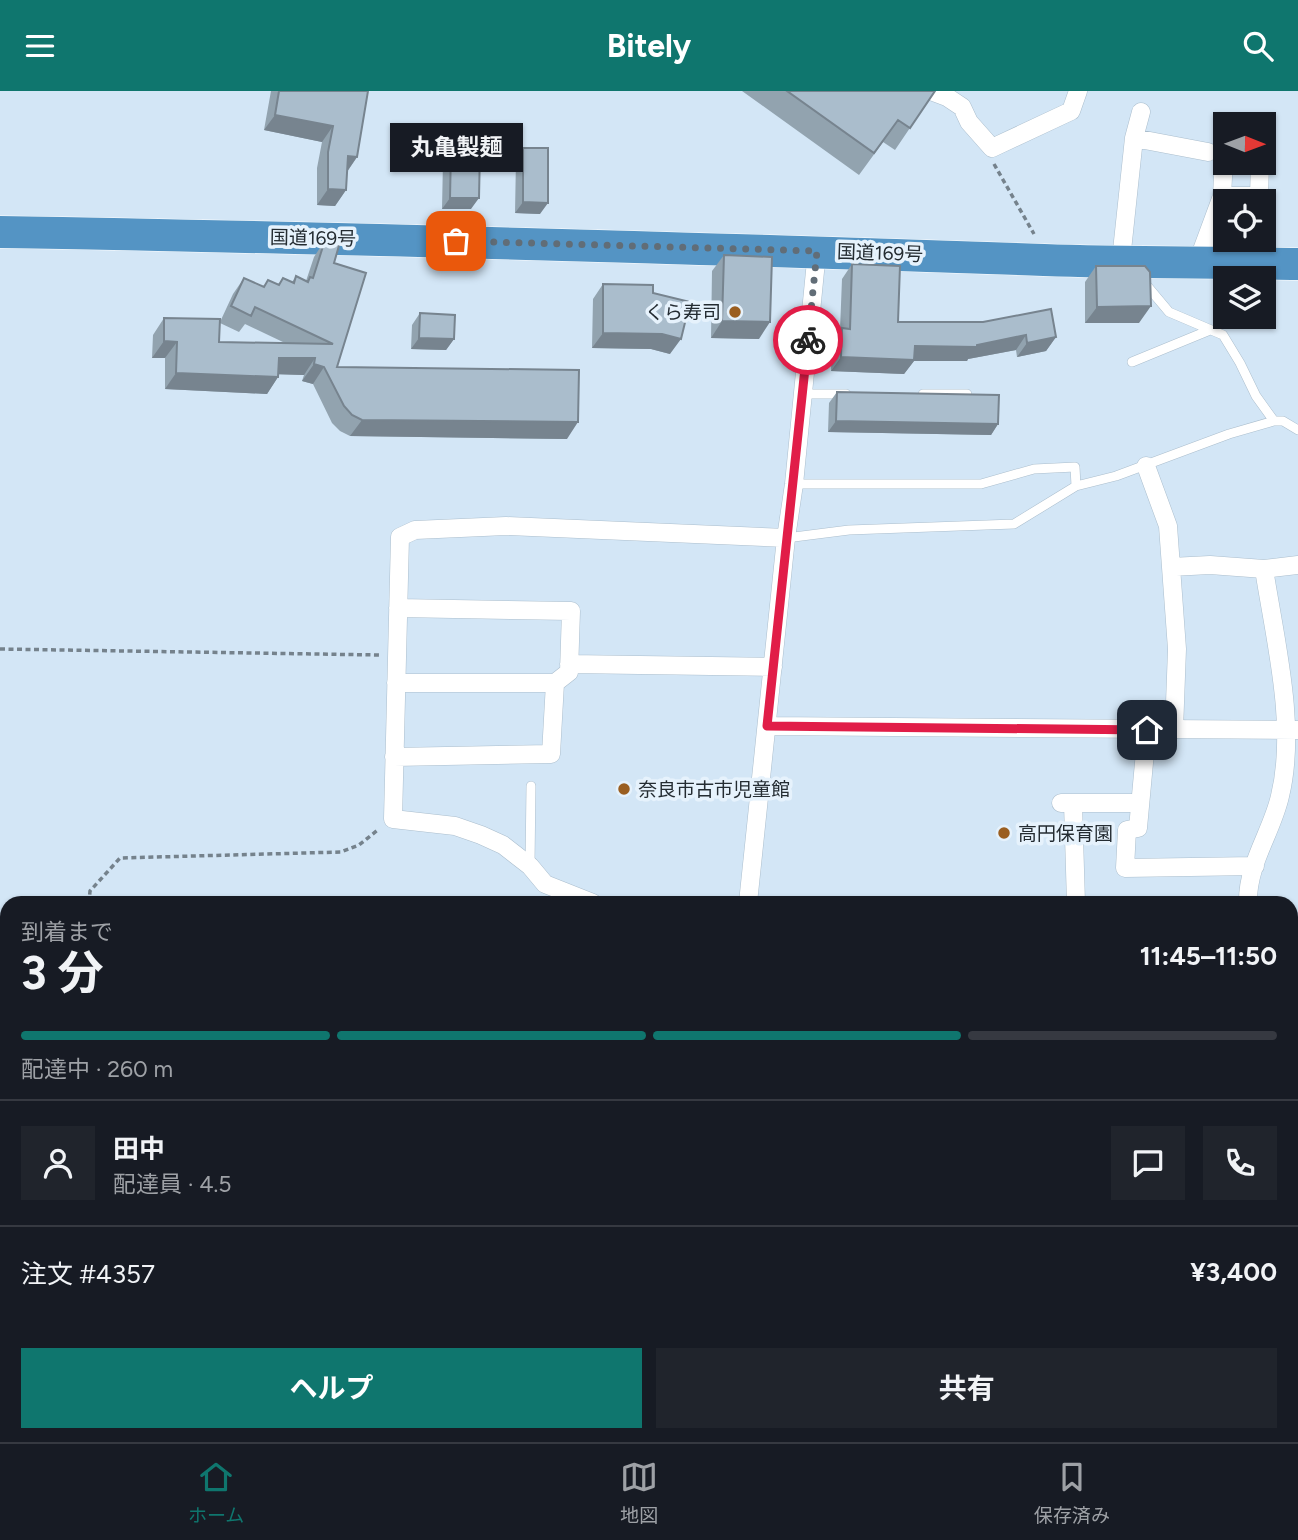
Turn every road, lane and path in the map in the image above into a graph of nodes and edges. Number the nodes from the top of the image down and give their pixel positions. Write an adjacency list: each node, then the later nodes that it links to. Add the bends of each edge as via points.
1 (931, 91): 5 (street, via 962,107)
2 (1078, 91): 5 (street, via 1071,111)
3 (1141, 112): 4 (street)
4 (1134, 138): 6 (street); 13 (street)
5 (992, 148): 10 (path, via 989,155)
6 (1213, 154)
7 (1213, 220): 11 (street)
8 (0, 232): 9 (highway, 国道169号)
9 (817, 251): 10 (highway, 国道169号); 16 (street)
10 (1048, 260): 13 (highway, 国道169号)
11 (1198, 261): 12 (highway, 国道169号); 13 (highway, 国道169号)
12 (1298, 264)
13 (1130, 268): 14 (lane, via 1169,312)
14 (1210, 330): 15 (lane); 20 (lane, via 1223,335)
15 (1132, 362)
16 (802, 394): 17 (lane); 23 (street)
17 (857, 394)
18 (912, 394): 19 (lane)
19 (967, 394)
20 (1274, 421): 21 (lane); 22 (lane)
21 (1298, 430)
22 (1146, 466): 24 (lane); 27 (street, via 1168,526)
23 (794, 484): 24 (lane, via 981,484 1034,469 1076,467); 25 (street)
24 (1076, 486): 25 (lane, via 1014,524 849,530)
25 (786, 538): 29 (street, via 506,526 415,530 400,537); 33 (street)
26 (1298, 565): 28 (street)
27 (1171, 568): 28 (street); 38 (street, via 1177,649)
28 (1264, 569): 39 (street)
29 (398, 608): 31 (street); 32 (street, via 571,611)
30 (0, 649): 31 (path)
31 (396, 656): 34 (street)
32 (569, 664): 33 (street); 35 (street, via 569,672)
33 (773, 667): 36 (street)
34 (396, 683): 35 (street); 40 (street)
35 (555, 683): 40 (street, via 551,754)
36 (767, 726): 37 (street); 48 (street)
37 (1147, 730): 38 (street); 42 (street)
38 (1174, 730): 39 (street)
39 (1293, 731): 45 (street, via 1280,797)
40 (394, 757): 43 (street)
41 (531, 786): 44 (lane)
42 (1140, 803): 45 (street, via 1138,828 1127,830 1125,869); 49 (street, via 1067,803)
43 (393, 819): 44 (street, via 455,826 503,845); 46 (path, via 359,845 341,852 120,858)
44 (530, 866): 47 (street, via 545,884)
45 (1255, 866): 50 (street)
46 (90, 896)
47 (575, 896)
48 (749, 896)
49 (1075, 896)
50 (1248, 896)

